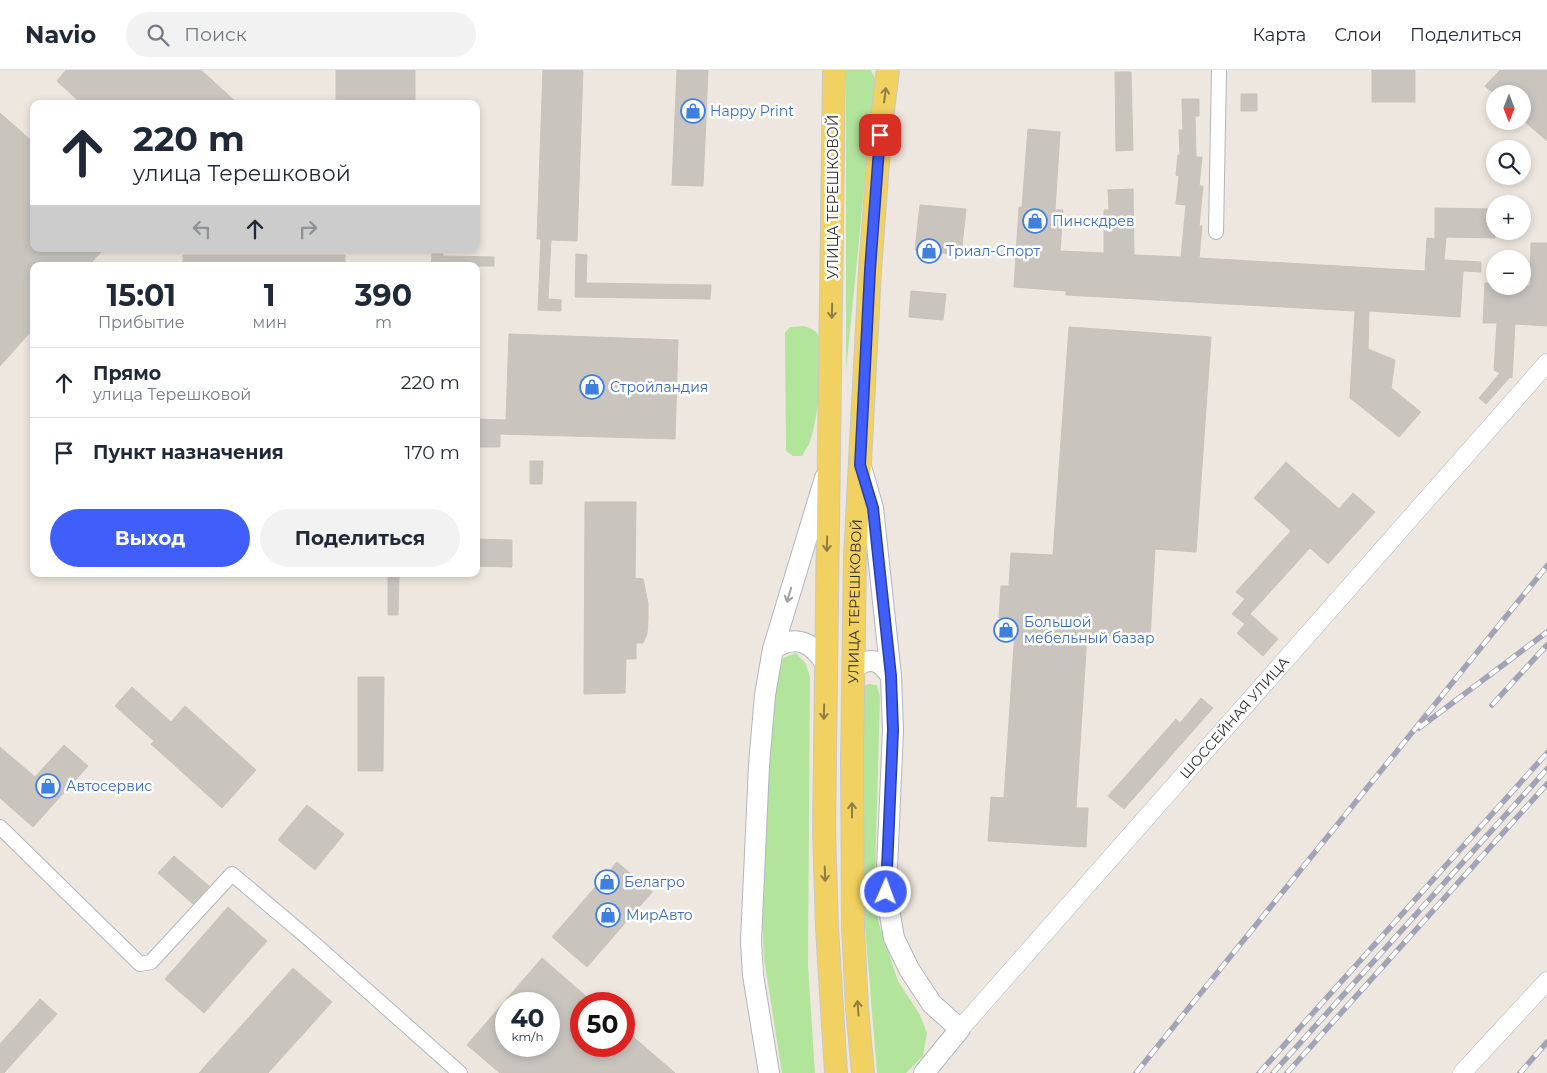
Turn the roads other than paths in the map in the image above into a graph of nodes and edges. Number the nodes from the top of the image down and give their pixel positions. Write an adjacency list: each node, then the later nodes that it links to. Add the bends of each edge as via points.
1 (834, 70): 6 (main road, УЛИЦА ТЕРЕШКОВОЙ, one-way to 6)
2 (888, 70): 7 (main road, УЛИЦА ТЕРЕШКОВОЙ, one-way to 2, via 870,270)
3 (1220, 70): 4 (street)
4 (1216, 232)
5 (1547, 363): 16 (street, ШОССЕЙНАЯ УЛИЦА)
6 (829, 420): 7 (main road); 8 (main road, УЛИЦА ТЕРЕШКОВОЙ)
7 (862, 421): 9 (main road, УЛИЦА ТЕРЕШКОВОЙ)
8 (829, 465): 10 (main road, one-way to 10); 11 (main road, УЛИЦА ТЕРЕШКОВОЙ, one-way to 11)
9 (860, 465): 12 (main road, УЛИЦА ТЕРЕШКОВОЙ); 13 (main road, via 873,508)
10 (773, 649): 11 (main road, via 782,643 809,644); 20 (main road, via 759,765 751,941 753,975)
11 (825, 663): 18 (main road, УЛИЦА ТЕРЕШКОВОЙ, one-way to 18, via 824,829)
12 (854, 668): 13 (main road, via 867,661 876,661); 17 (main road, УЛИЦА ТЕРЕШКОВОЙ, one-way to 12, via 853,927)
13 (891, 676): 16 (main road, via 893,730 886,892 894,938 932,1004)
14 (0, 827): 19 (street, via 140,964 151,962 232,874)
15 (1547, 982): 22 (street)
16 (960, 1029): 21 (main road, ШОССЕЙНАЯ УЛИЦА)
17 (862, 1065)
18 (836, 1066)
19 (460, 1073)
20 (769, 1073)
21 (924, 1073)
22 (1462, 1073)

